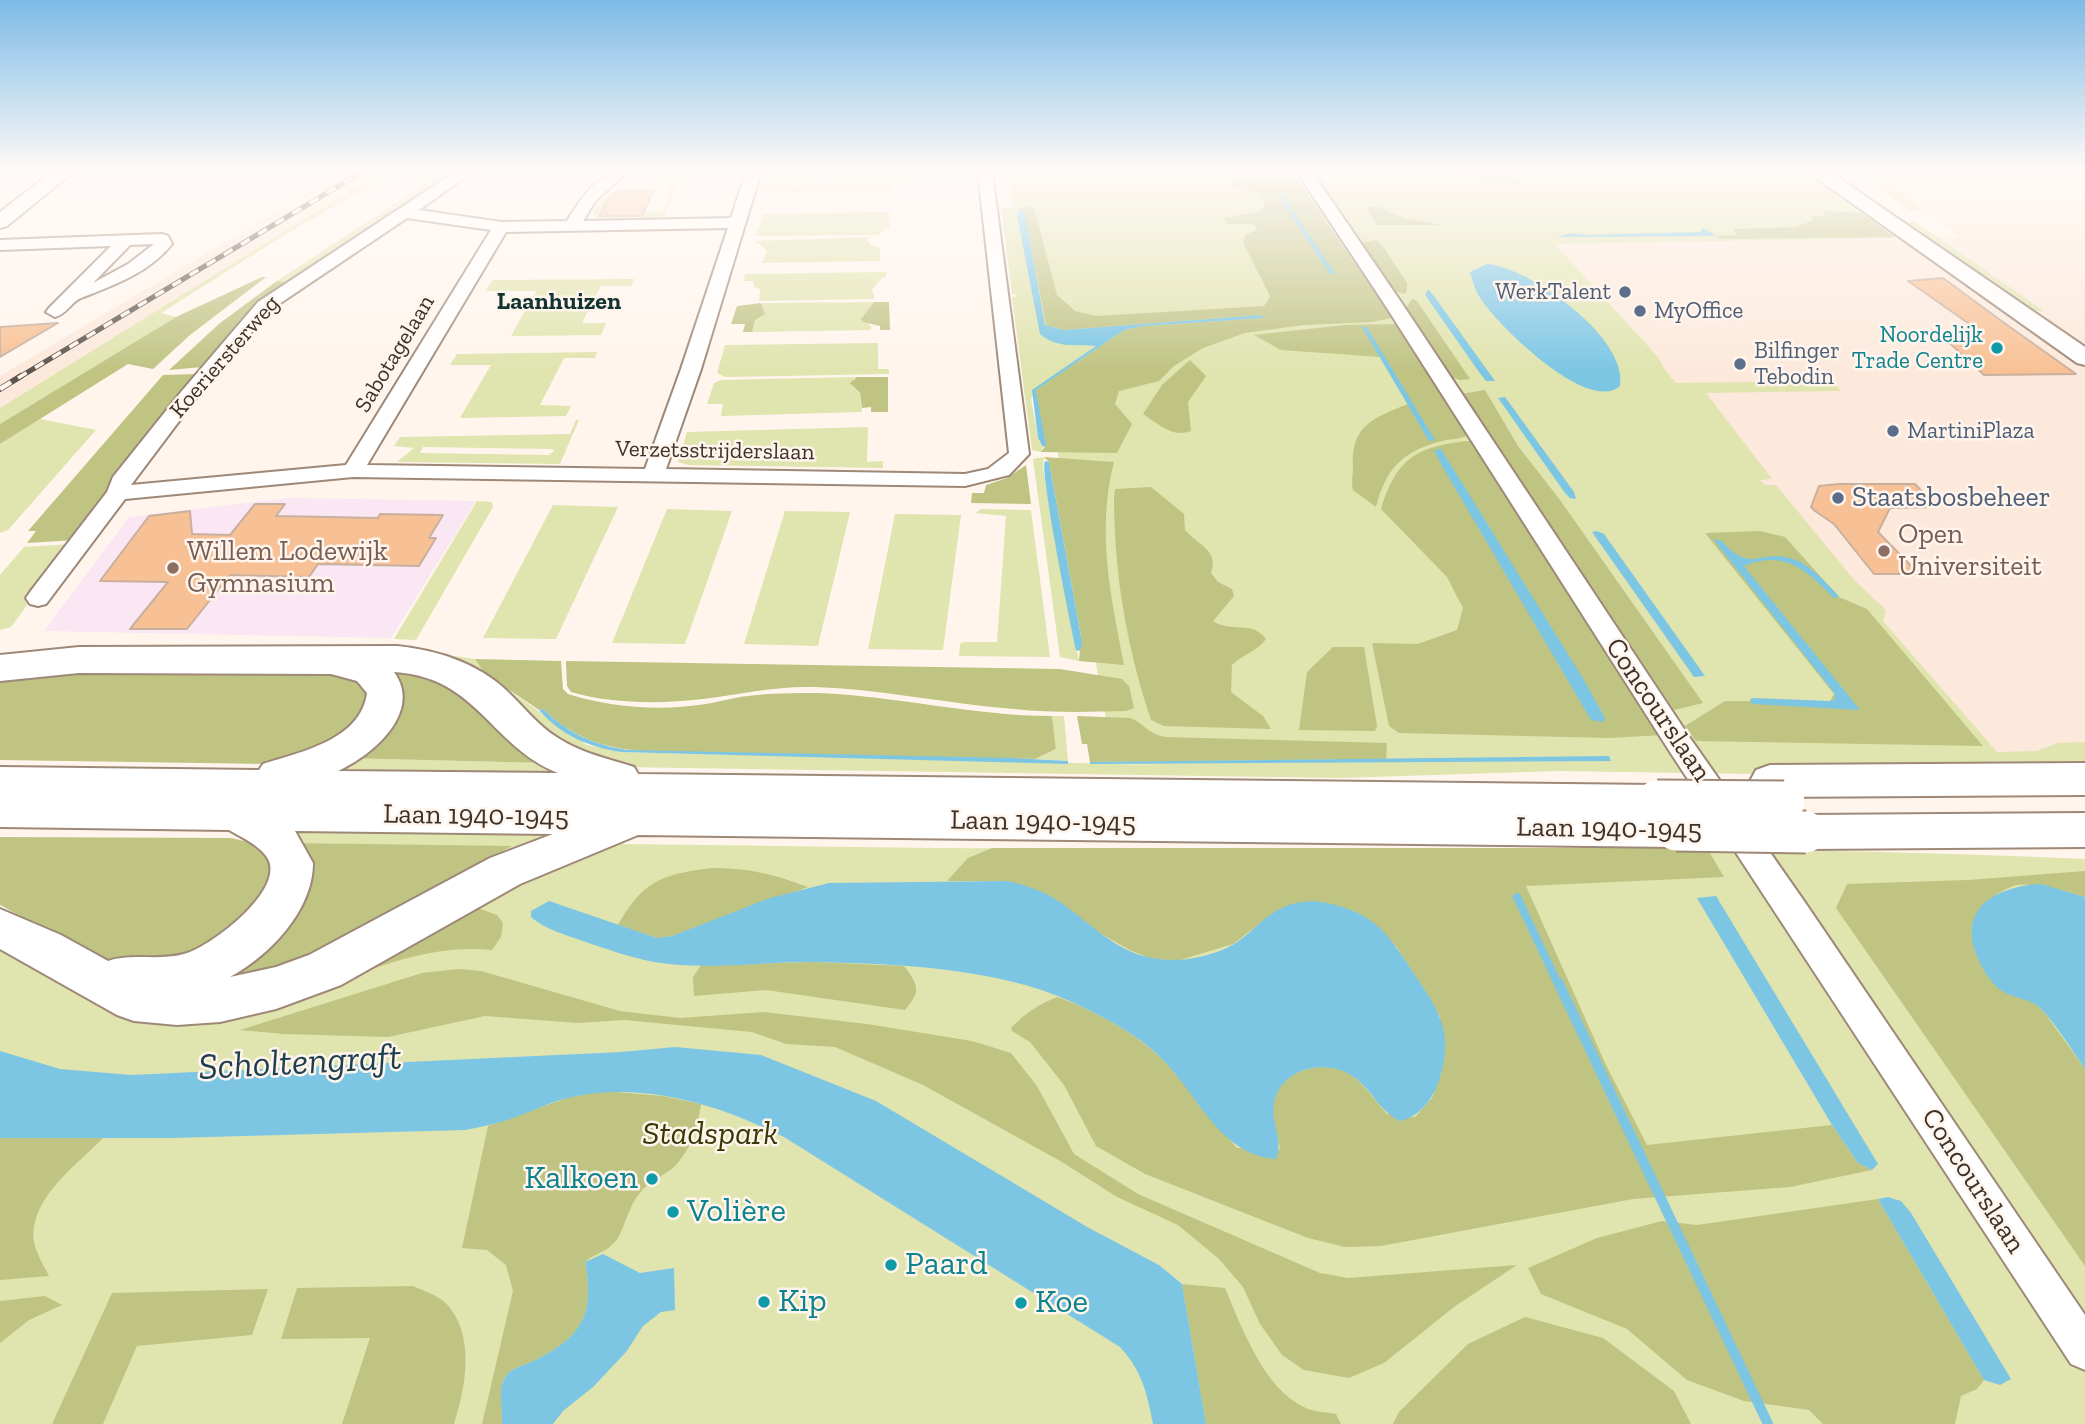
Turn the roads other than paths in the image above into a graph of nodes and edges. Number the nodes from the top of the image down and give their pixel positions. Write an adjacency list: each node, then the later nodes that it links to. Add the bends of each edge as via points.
1 (366, 238): 15 (street, Koeriersterweg, via 264,306 121,482)
2 (495, 238): 13 (street, Sabotagelaan)
3 (732, 238): 14 (street)
4 (993, 238): 14 (street, Verzetsstrijderslaan, via 1019,454 1009,468 965,480)
5 (1349, 238): 32 (street, Concourslaan)
6 (1914, 238): 12 (main road)
7 (125, 241): 8 (street, via 162,239); 9 (street); 10 (street)
8 (164, 244): 10 (street, via 126,272)
9 (0, 245)
10 (75, 294): 11 (street)
11 (55, 312)
12 (2085, 358)
13 (353, 471): 14 (street, Verzetsstrijderslaan); 15 (street, Verzetsstrijderslaan)
14 (653, 475)
15 (118, 493): 16 (street, Koeriersterweg)
16 (38, 598)
17 (0, 653): 18 (highway)
18 (64, 660): 19 (highway); 20 (highway)
19 (330, 661): 23 (highway, via 378,677 385,698 376,722 331,757); 25 (highway, via 383,658 446,670 489,694 549,751)
20 (0, 668)
21 (2085, 779): 27 (highway)
22 (0, 783): 23 (highway, Laan 1940-1945)
23 (237, 800): 25 (highway, Laan 1940-1945); 28 (highway, Laan 1940-1945); 31 (highway, via 274,838 292,865 281,904 265,924 214,963 176,977 136,978)
24 (2085, 800): 27 (highway, Laan 1940-1945)
25 (650, 804): 26 (highway, Laan 1940-1945); 26 (highway, Laan 1940-1945, via 1336,797); 31 (highway, via 505,871 325,970 266,991 198,1004 145,1002 124,996)
26 (1659, 804): 27 (highway, Laan 1940-1945, bridge); 27 (highway)
27 (1787, 805): 29 (highway, Laan 1940-1945, via 2031,832)
28 (0, 811)
29 (2085, 833)
30 (0, 928): 31 (highway)
31 (81, 968)
32 (2085, 1350)

